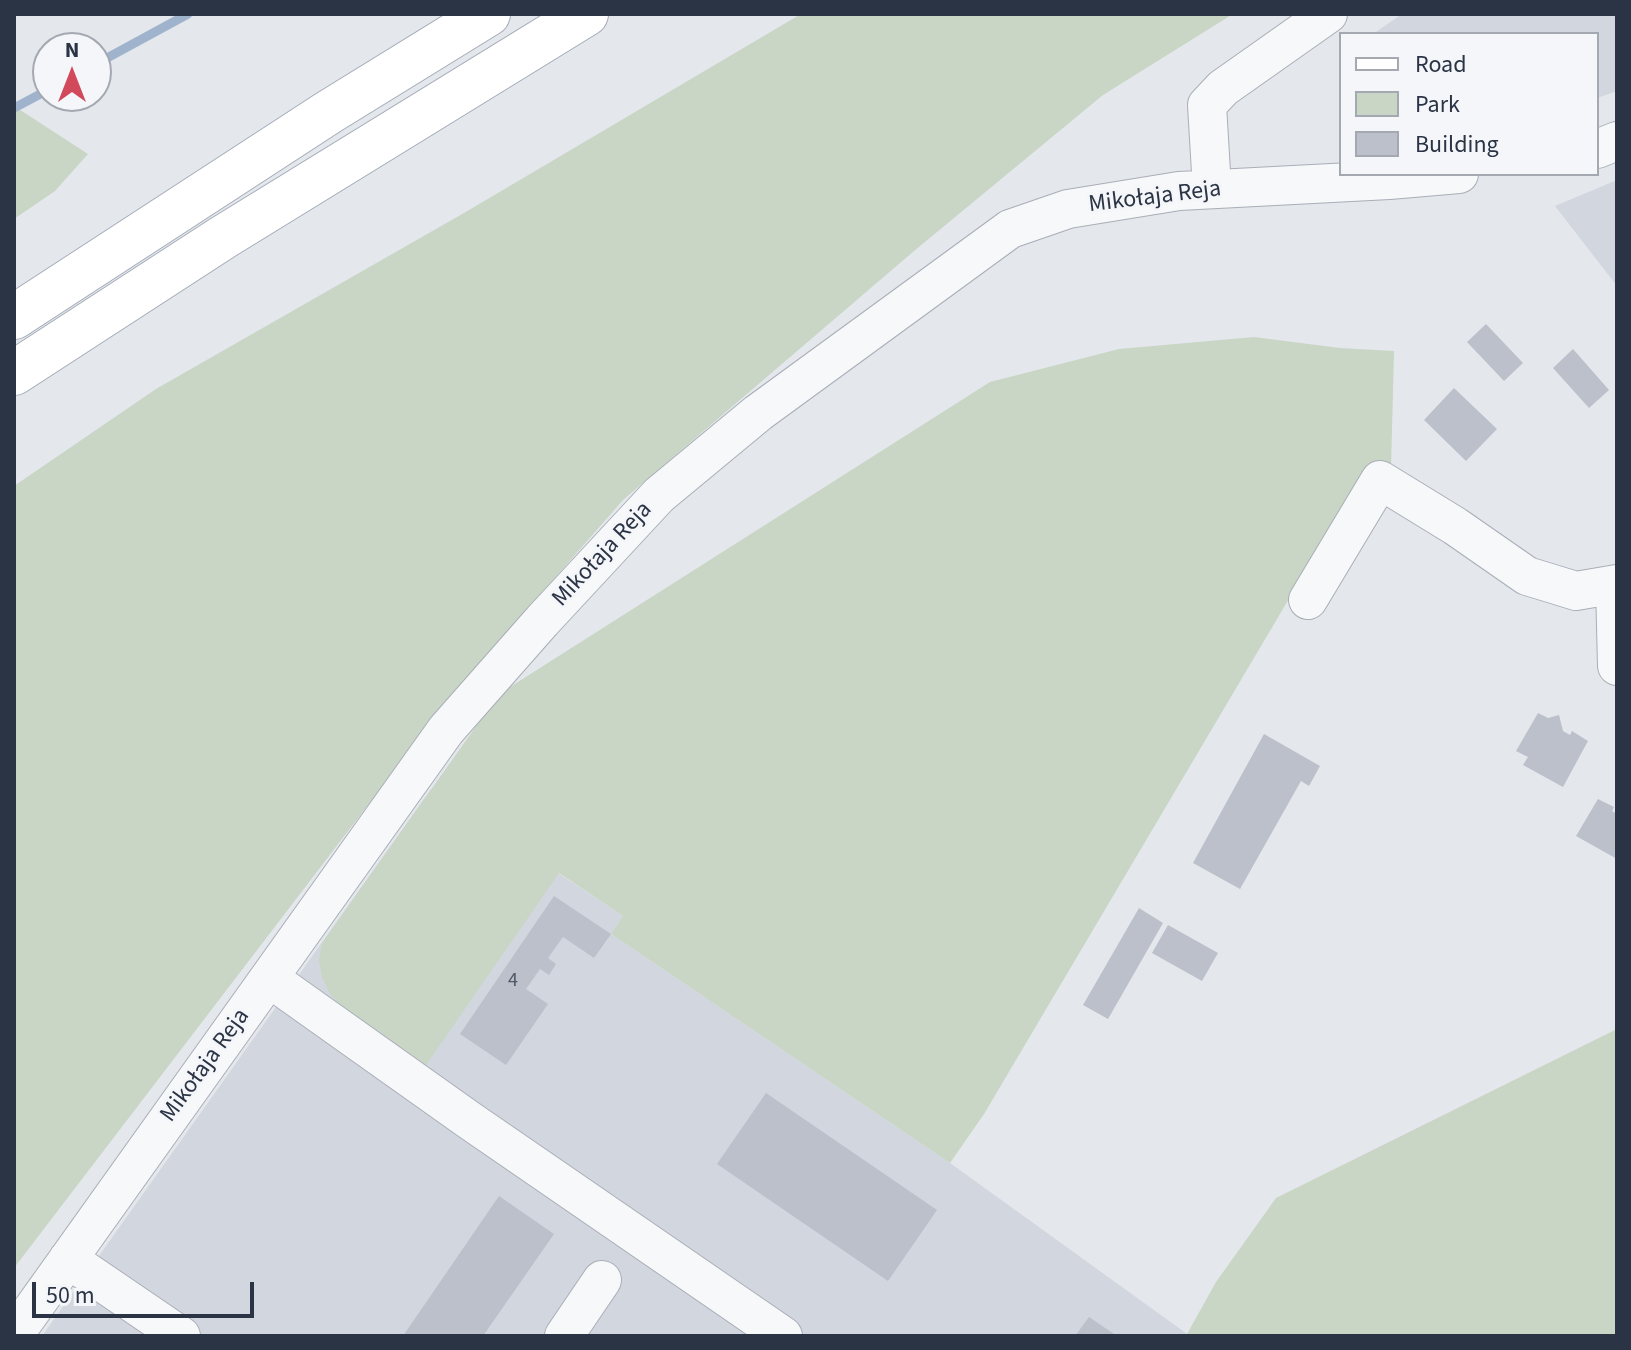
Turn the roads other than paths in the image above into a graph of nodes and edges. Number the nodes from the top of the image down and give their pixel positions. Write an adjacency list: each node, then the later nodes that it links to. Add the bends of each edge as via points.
1 (488, 14): 6 (main road)
2 (586, 14): 7 (main road)
3 (1328, 14): 5 (street, via 1207,105)
4 (1436, 176): 5 (street, Mikołaja Reja)
5 (1212, 189): 11 (street, Mikołaja Reja, via 1068,209 1010,229 758,413 659,495 446,730)
6 (14, 317)
7 (14, 373)
8 (1616, 585): 9 (street, via 1576,591 1527,576 1380,480); 10 (street)
9 (1308, 600)
10 (1617, 666)
11 (269, 978): 12 (street, Mikołaja Reja); 17 (street)
12 (68, 1259): 14 (street, Mikołaja Reja); 15 (street)
13 (602, 1280): 16 (street)
14 (14, 1335)
15 (181, 1336)
16 (564, 1336)
17 (783, 1336)

